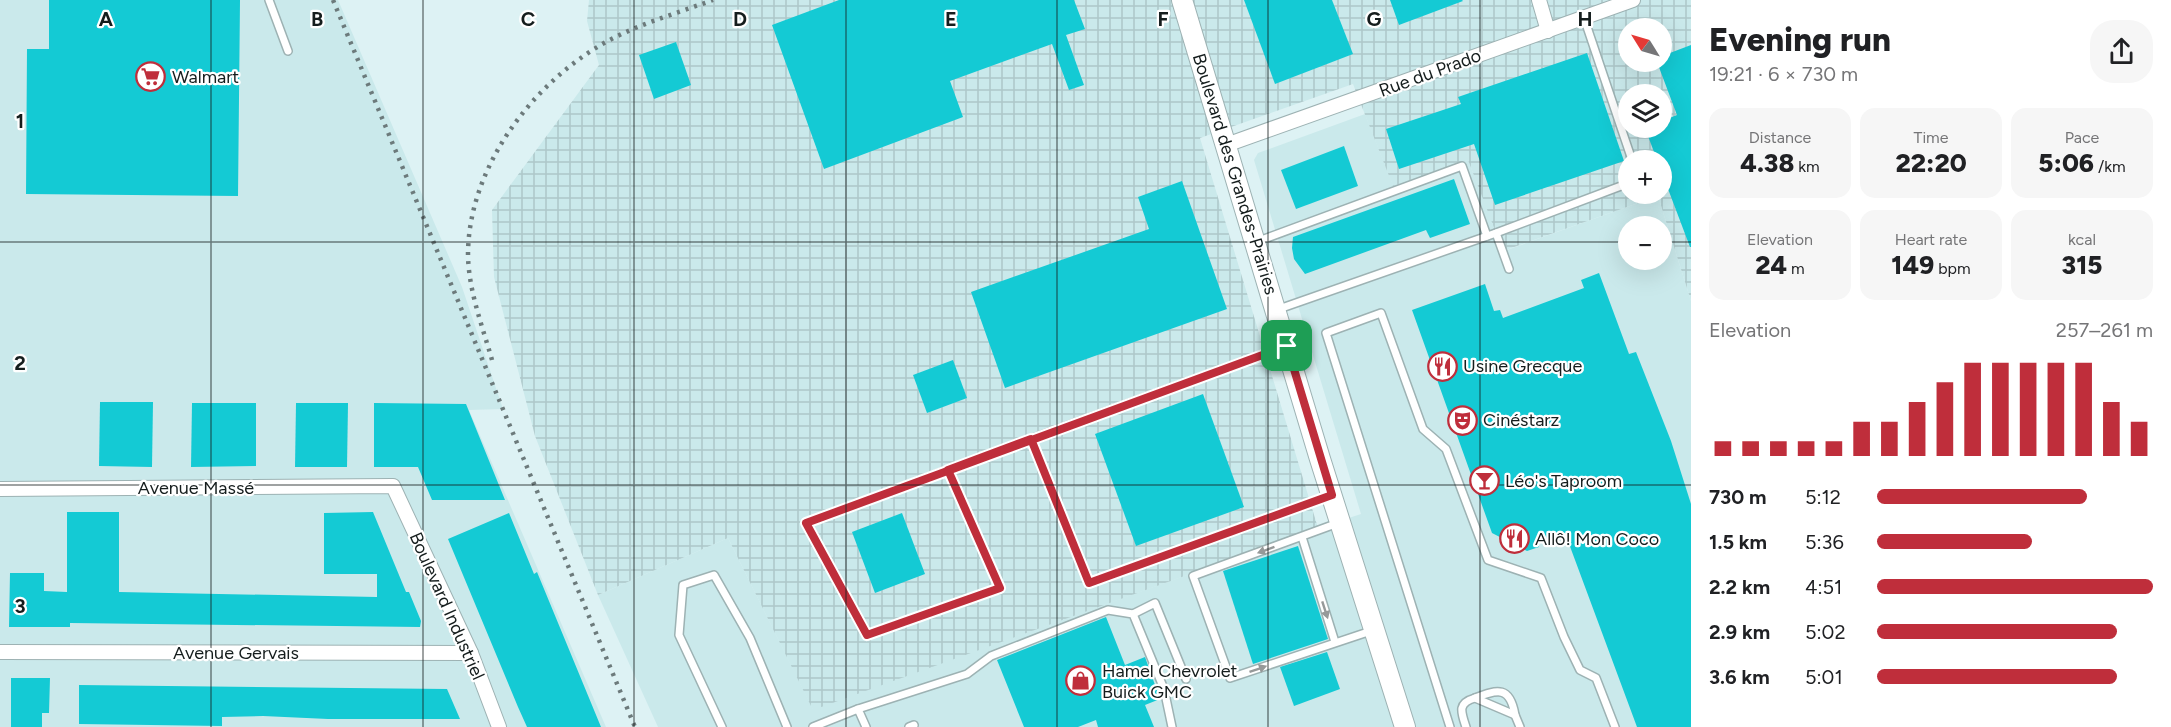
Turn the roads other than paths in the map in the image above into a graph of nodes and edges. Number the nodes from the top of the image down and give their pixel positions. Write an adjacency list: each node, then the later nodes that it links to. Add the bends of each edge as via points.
1 (269, 0): 7 (lane)
2 (1182, 0): 8 (main road, Boulevard des Grandes-Prairies)
3 (1539, 0): 6 (street)
4 (1633, 0): 5 (street, Rue du Prado)
5 (1584, 18): 6 (street, Rue du Prado); 9 (lane)
6 (1548, 31): 8 (street, Rue du Prado)
7 (288, 51)
8 (1226, 145): 13 (main road, Boulevard des Grandes-Prairies)
9 (1629, 150)
10 (1618, 187): 11 (lane)
11 (1496, 233): 12 (lane); 14 (lane)
12 (1487, 236): 13 (lane, via 1462,166); 15 (lane)
13 (1256, 242): 15 (main road, Boulevard des Grandes-Prairies)
14 (1509, 268)
15 (1276, 310): 16 (main road, Boulevard des Grandes-Prairies)
16 (1287, 346): 17 (lane); 21 (main road, Boulevard des Grandes-Prairies)
17 (1031, 439): 18 (lane); 21 (lane, via 1089,583)
18 (948, 470): 18 (lane, via 1000,588 867,635 806,523)
19 (393, 486): 20 (street, Avenue Massé); 28 (street, Boulevard Industriel)
20 (0, 489)
21 (1332, 495): 22 (main road, Boulevard des Grandes-Prairies)
22 (1341, 522): 23 (lane); 25 (main road, Boulevard des Grandes-Prairies)
23 (1302, 537): 26 (lane, one-way to 26); 26 (lane, one-way to 26, via 1193,576 1230,678)
24 (1133, 614): 29 (lane, via 1155,603); 31 (lane, via 1108,610 991,656 967,674); 39 (lane, via 1164,689)
25 (1374, 630): 26 (lane); 40 (main road, Boulevard des Grandes-Prairies)
26 (1335, 642)
27 (0, 652): 28 (street, Avenue Gervais)
28 (471, 653): 34 (street, Boulevard Industriel)
29 (1186, 679)
30 (1475, 698): 32 (lane); 32 (lane, via 1501,691 1511,699); 42 (lane, via 1462,705)
31 (858, 709): 33 (lane); 38 (lane)
32 (1515, 715): 43 (lane)
33 (821, 725): 37 (lane)
34 (499, 727)
35 (722, 727): 36 (lane, via 679,635 683,585 714,575 750,638)
36 (787, 727)
37 (813, 727)
38 (866, 727)
39 (1172, 727)
40 (1405, 727)
41 (1450, 727): 44 (lane, via 1326,333 1382,313 1422,429 1446,448 1488,560 1541,578 1580,670 1596,678)
42 (1466, 727)
43 (1520, 727)
44 (1615, 727)

